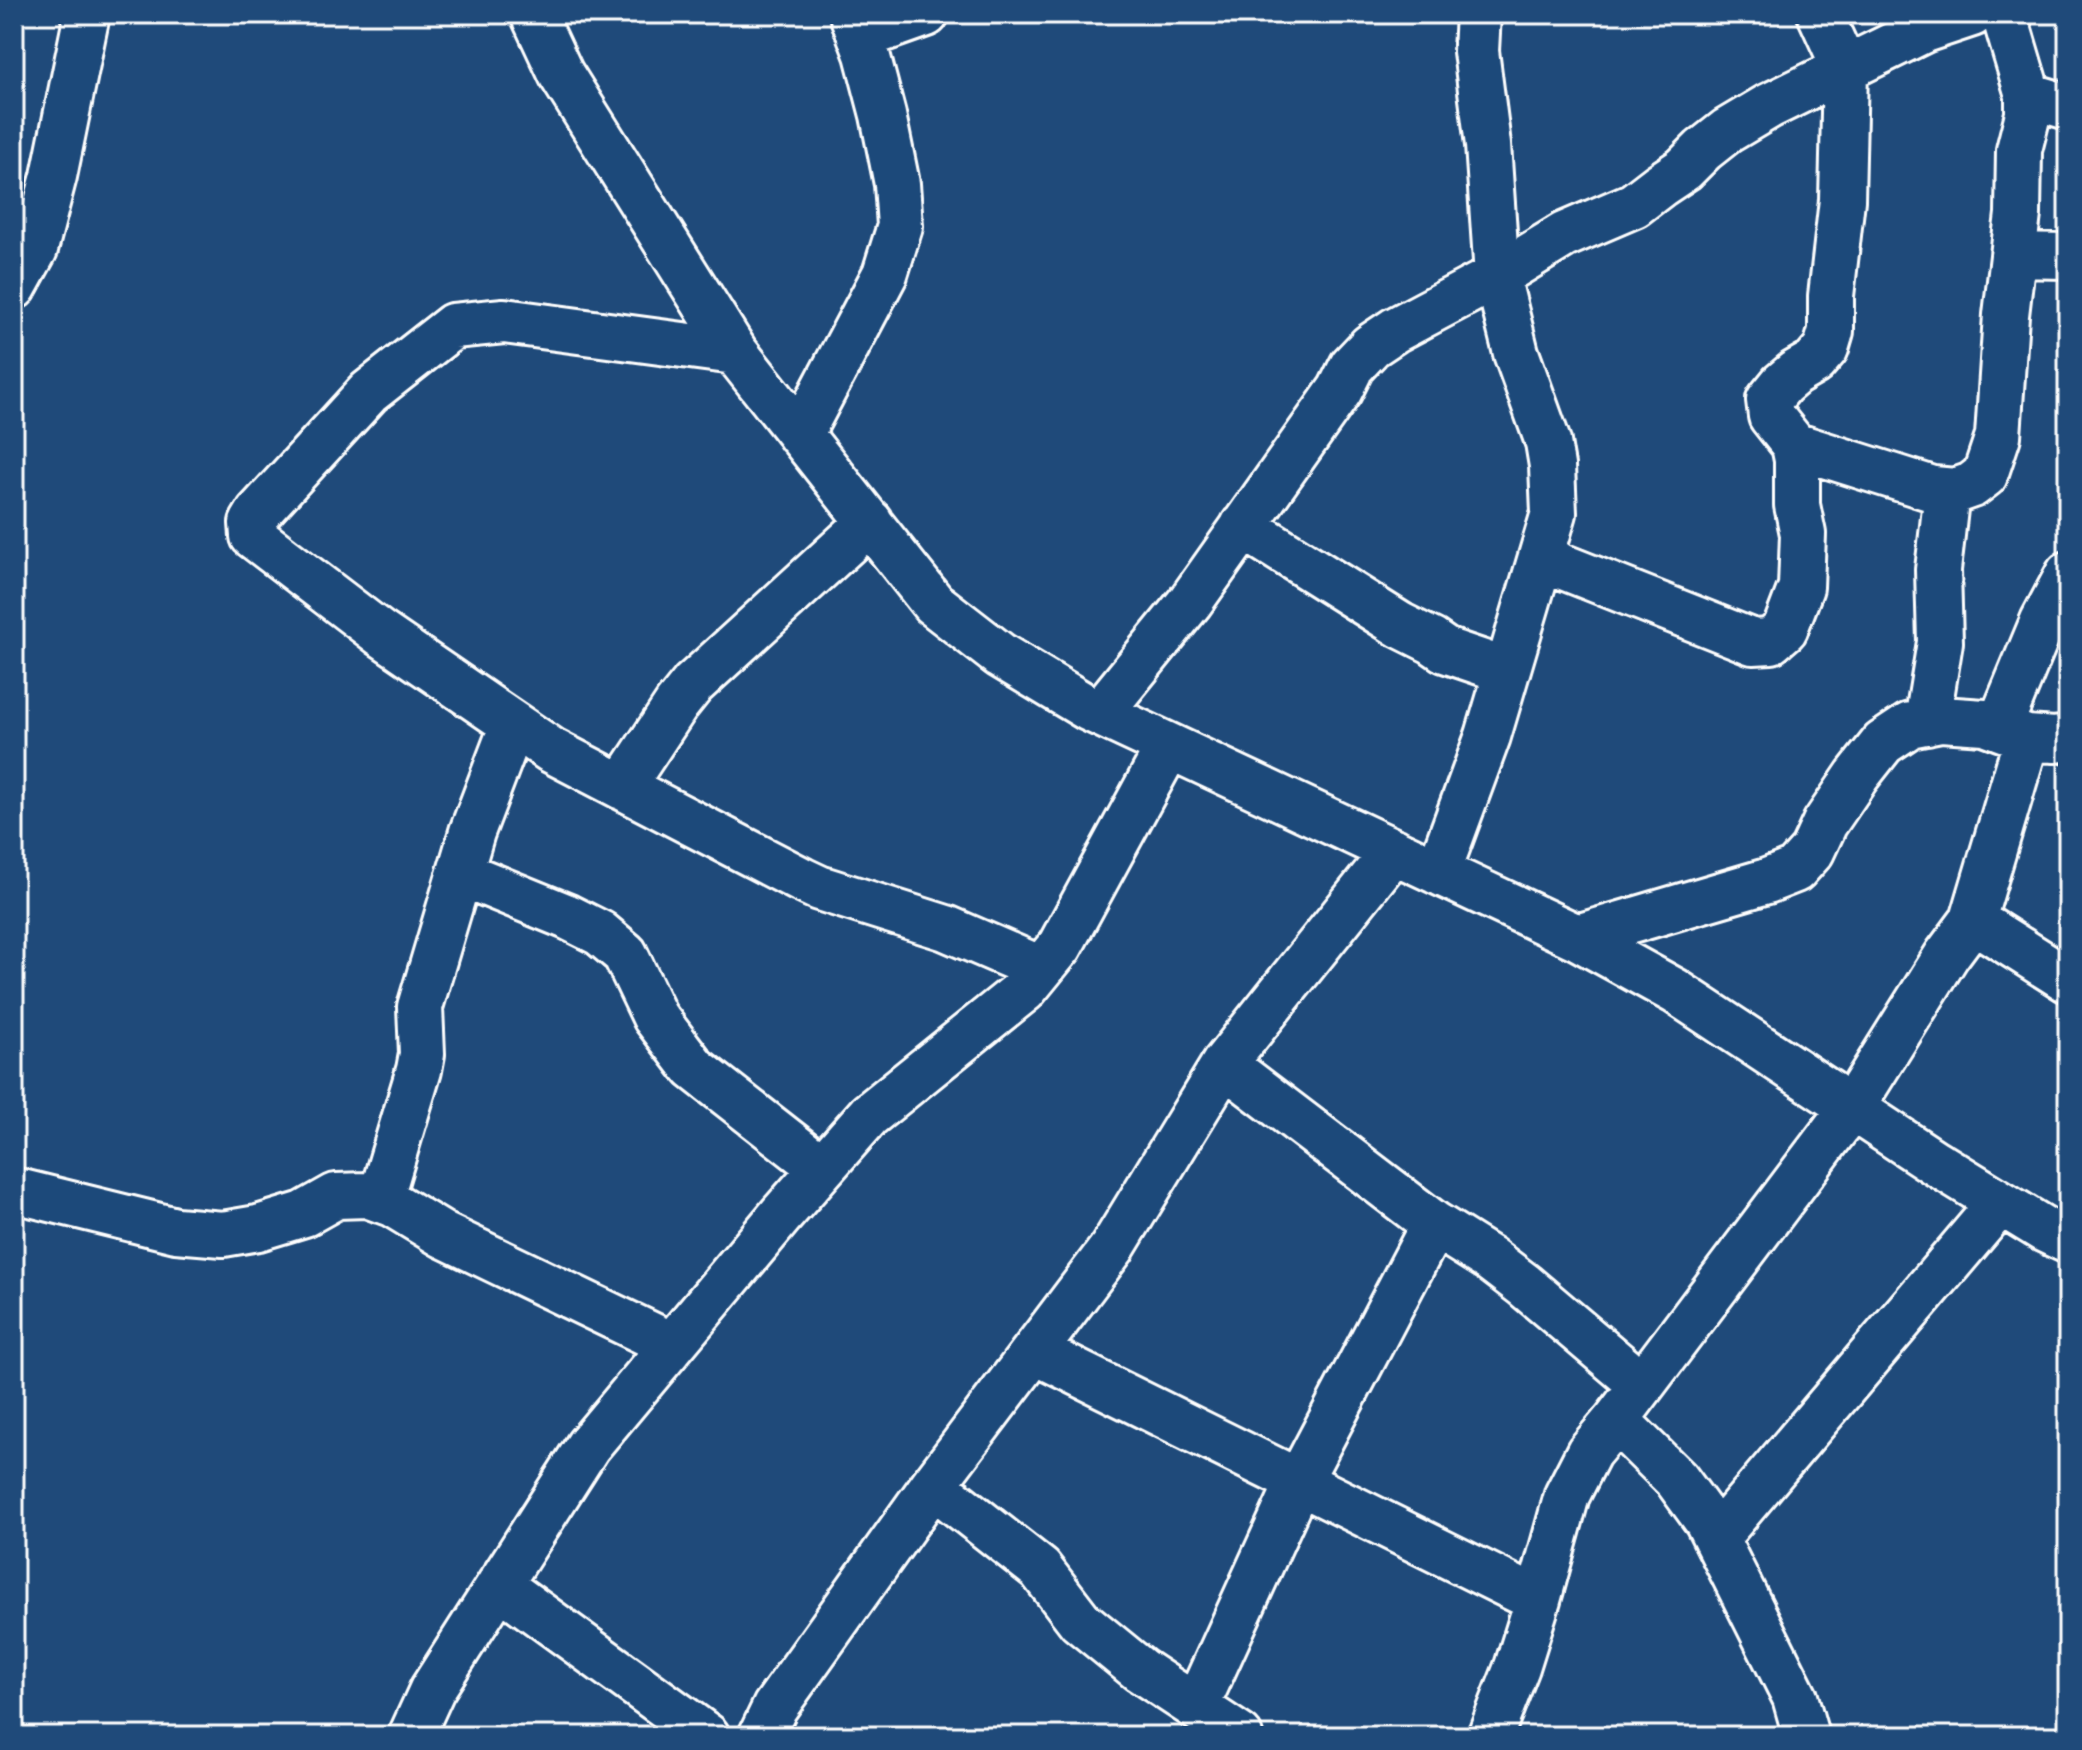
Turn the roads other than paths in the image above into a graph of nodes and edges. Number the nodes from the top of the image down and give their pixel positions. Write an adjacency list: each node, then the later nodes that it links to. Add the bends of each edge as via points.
1 (87, 14): 14 (street, via 35,249)
2 (533, 14): 15 (street, via 561,74)
3 (926, 14): 8 (street)
4 (1478, 14): 13 (street, via 1476,51)
5 (1820, 14): 9 (street)
6 (1972, 14): 9 (street, via 1924,30)
7 (2004, 14): 10 (street)
8 (856, 26): 16 (street, via 883,115 900,226 885,274)
9 (1845, 69): 13 (street, via 1727,131 1634,205 1564,235); 17 (street, via 1831,331 1814,362 1788,378 1769,400 1771,416)
10 (2048, 101): 11 (street, via 2028,114 2019,150)
11 (2013, 255): 12 (street); 18 (street, via 1998,436 1985,475 1972,485)
12 (2068, 256)
13 (1497, 276): 20 (street, via 1371,346); 21 (street, via 1552,466 1554,513)
14 (14, 287)
15 (735, 352): 16 (street); 26 (street, via 504,321 453,326 369,392 252,523 253,536 380,633)
16 (800, 435): 19 (street)
17 (1794, 445): 18 (street); 21 (street, via 1803,534 1801,587 1785,629 1771,641 1753,642)
18 (1947, 491): 25 (street, via 1938,570 1940,642)
19 (870, 522): 24 (street, via 933,603 1000,655); 29 (street, via 693,684)
20 (1243, 526): 23 (street, via 1445,650); 24 (street, via 1190,602)
21 (1541, 558): 23 (street)
22 (2068, 574): 27 (street, via 2043,621)
23 (1507, 671): 31 (street)
24 (1100, 713): 28 (street)
25 (1927, 722): 27 (street, via 1984,722); 34 (street, via 1910,725 1883,743 1795,870)
26 (513, 724): 29 (street); 32 (street)
27 (2031, 734): 33 (street)
28 (1169, 746): 30 (street); 35 (street, via 1060,946)
29 (622, 787): 35 (street, via 810,884 946,928)
30 (1394, 851): 31 (street); 37 (street)
31 (1438, 872): 34 (street)
32 (460, 873): 39 (street, via 600,933 625,954 655,1017 694,1068); 41 (street, via 420,1007 419,1070)
33 (1973, 920): 36 (street); 38 (street)
34 (1577, 937): 38 (street, via 1675,991)
35 (1041, 969): 39 (street, via 1024,990 869,1115)
36 (2068, 980)
37 (1224, 1064): 43 (street); 46 (street, via 1112,1248)
38 (1852, 1107): 42 (street); 47 (street)
39 (822, 1168): 45 (street)
40 (14, 1190): 41 (street, via 176,1230 223,1234 304,1214 336,1196)
41 (380, 1200): 45 (street)
42 (2000, 1203): 44 (street); 51 (street)
43 (1434, 1224): 47 (street, via 1524,1285); 49 (street)
44 (2068, 1241)
45 (672, 1345): 52 (street, via 588,1446)
46 (1034, 1351): 49 (street); 50 (street)
47 (1642, 1385): 48 (street)
48 (1616, 1420): 51 (street, via 1677,1480); 53 (street, via 1589,1452 1567,1495)
49 (1299, 1481): 53 (street); 54 (street)
50 (933, 1485): 54 (street, via 1040,1569 1080,1621); 57 (street, via 775,1707)
51 (1716, 1538): 60 (street, via 1795,1697)
52 (499, 1585): 55 (street, via 432,1690); 56 (street)
53 (1538, 1600): 59 (street)
54 (1196, 1707): 58 (street)
55 (411, 1736)
56 (707, 1736)
57 (761, 1736)
58 (1240, 1736)
59 (1490, 1736)
60 (1806, 1736)

